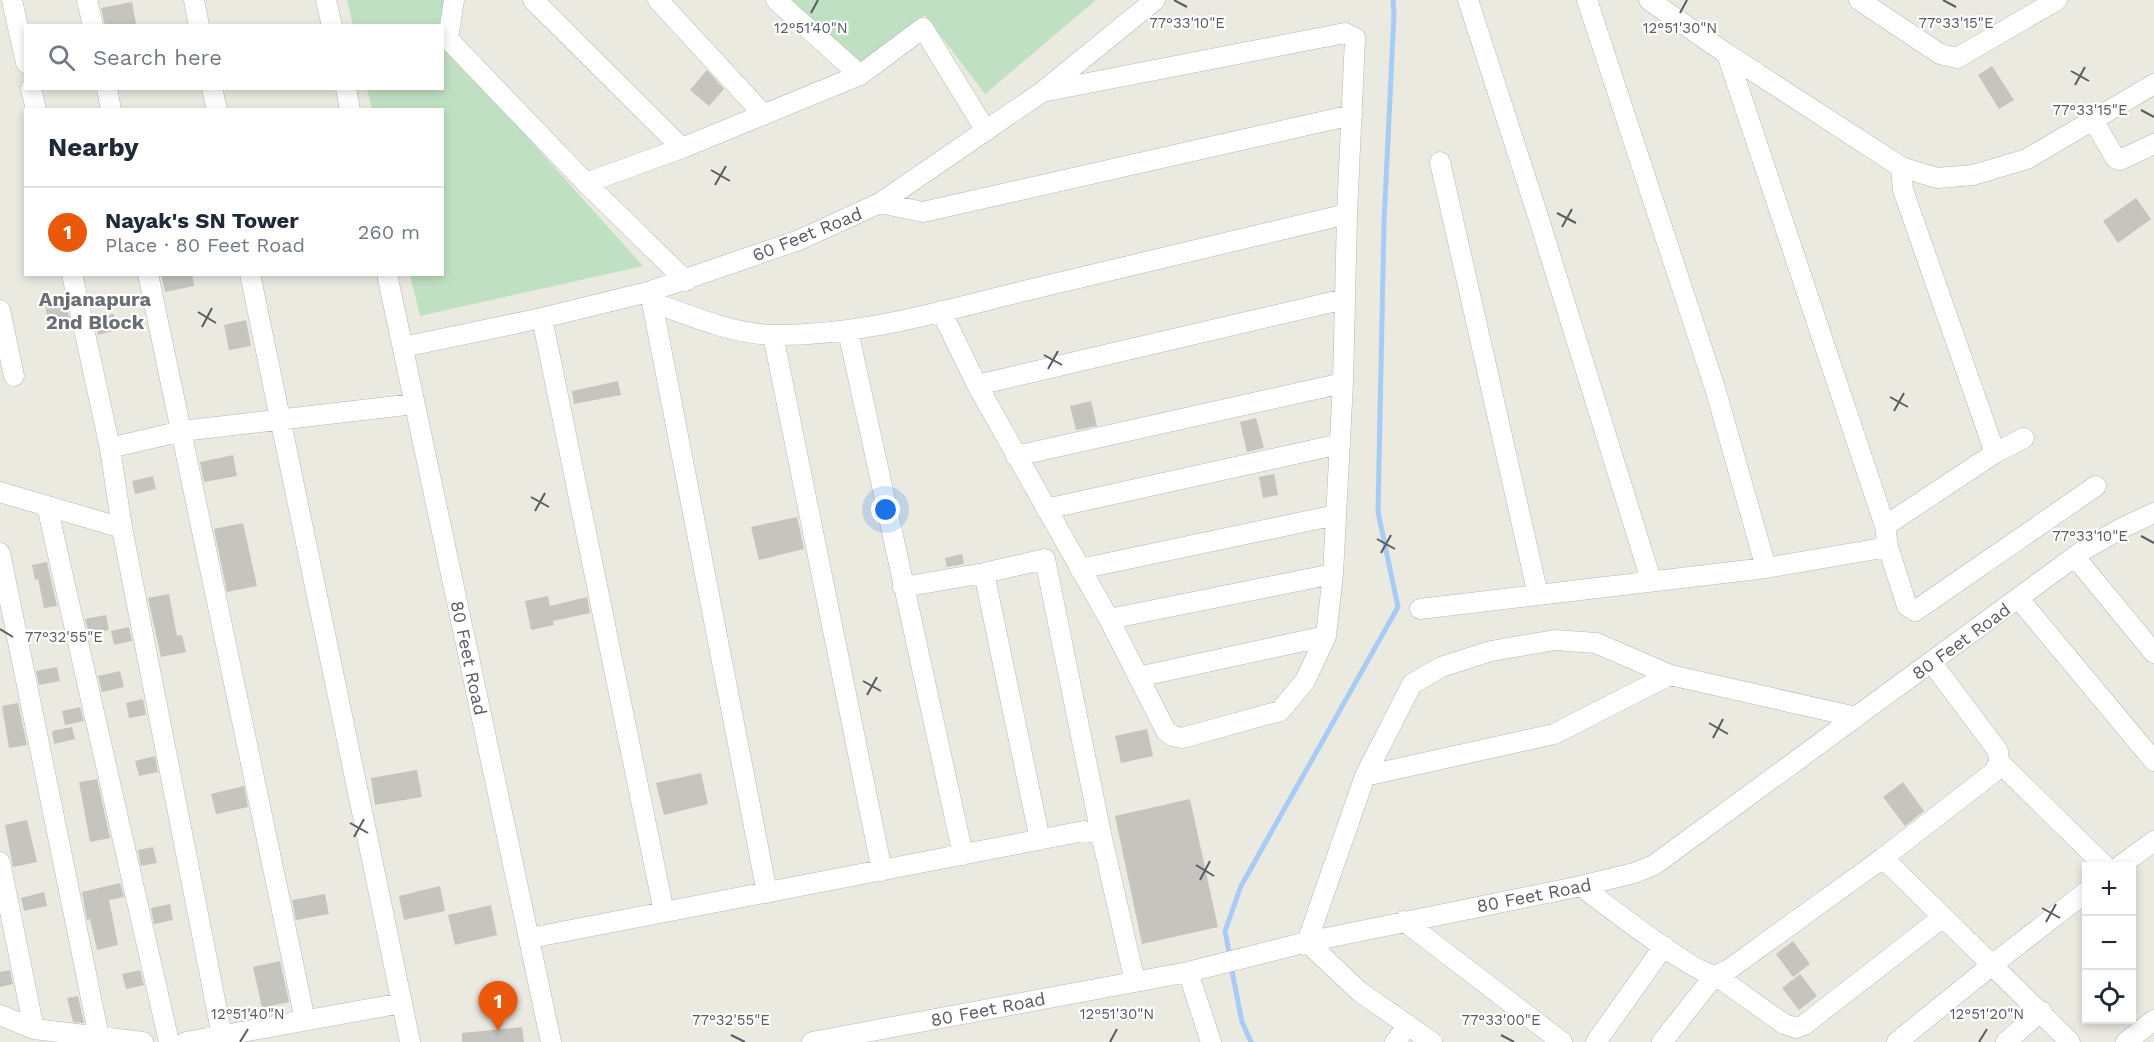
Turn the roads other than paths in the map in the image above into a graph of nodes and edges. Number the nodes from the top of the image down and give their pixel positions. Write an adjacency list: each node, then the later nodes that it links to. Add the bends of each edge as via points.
1 (12, 0): 18 (street)
2 (87, 0): 15 (street)
3 (194, 0): 16 (street)
4 (326, 0): 17 (street)
5 (454, 0): 39 (street, via 448,39)
6 (533, 0): 36 (street)
7 (658, 0): 31 (street)
8 (776, 0): 20 (street)
9 (1155, 0): 26 (street, 60 Feet Road)
10 (1468, 0): 82 (street)
11 (1587, 0): 78 (street, via 1715,388)
12 (1649, 0): 19 (street)
13 (2057, 0): 14 (street, via 1957,58 1940,54)
14 (1869, 2)
15 (93, 24)
16 (199, 24)
17 (332, 24)
18 (24, 54)
19 (1727, 54): 38 (street); 73 (street)
20 (860, 75): 31 (street); 34 (street, via 924,27)
21 (2154, 84): 33 (street)
22 (31, 90): 27 (street)
23 (107, 90): 28 (street)
24 (212, 90): 29 (street)
25 (346, 90): 30 (street)
26 (1042, 92): 32 (street, via 1345,33 1355,38); 34 (street, 60 Feet Road)
27 (36, 108)
28 (111, 108)
29 (216, 108)
30 (350, 108)
31 (764, 115): 36 (street)
32 (1352, 115): 40 (street, via 923,212); 41 (street)
33 (2093, 120): 35 (street, via 2116,159); 38 (street, via 2027,159 1973,176 1937,178)
34 (986, 131): 40 (street, 60 Feet Road)
35 (2154, 144)
36 (682, 148): 39 (street)
37 (1440, 162): 84 (street)
38 (1900, 167): 65 (street, via 1903,190)
39 (586, 183): 46 (street)
40 (880, 203): 46 (street, 60 Feet Road, via 799,240)
41 (1347, 213): 48 (street); 50 (street)
42 (72, 276): 64 (street)
43 (148, 276): 61 (street)
44 (250, 276): 60 (street)
45 (387, 276): 54 (street, 80 Feet Road)
46 (686, 281): 47 (street, 60 Feet Road)
47 (650, 297): 51 (street, 60 Feet Road); 53 (street, via 694,317); 107 (street)
48 (1345, 298): 57 (street); 58 (street)
49 (0, 310): 55 (street)
50 (940, 311): 52 (street); 58 (street)
51 (542, 318): 54 (street, 60 Feet Road); 109 (street)
52 (848, 332): 53 (street); 83 (street)
53 (773, 335): 105 (street)
54 (403, 347): 59 (street, 80 Feet Road)
55 (5, 353): 56 (street)
56 (14, 376)
57 (1343, 383): 63 (street); 66 (street)
58 (977, 385): 66 (street)
59 (414, 404): 60 (street); 112 (street, 80 Feet Road)
60 (280, 419): 61 (street); 119 (street)
61 (182, 430): 64 (street); 122 (street)
62 (2024, 438): 65 (street)
63 (1340, 444): 70 (street); 72 (street)
64 (110, 448): 74 (street)
65 (1995, 453): 73 (street)
66 (1016, 456): 70 (street)
67 (2096, 486): 75 (street, via 1915,610 1907,606)
68 (0, 492): 69 (street)
69 (48, 506): 74 (street); 129 (street)
70 (1046, 509): 79 (street)
71 (2154, 513): 77 (street, 80 Feet Road)
72 (1336, 515): 79 (street); 81 (street)
73 (1885, 526): 75 (street)
74 (122, 528): 126 (street)
75 (1888, 547): 78 (street)
76 (0, 553): 127 (street)
77 (2075, 557): 85 (street, 80 Feet Road); 89 (street)
78 (1766, 568): 82 (street)
79 (1080, 569): 87 (street)
80 (984, 573): 83 (street); 97 (street, via 1045,559); 98 (street)
81 (1333, 574): 87 (street); 88 (street)
82 (1651, 580): 84 (street)
83 (903, 587): 100 (street)
84 (1538, 595): 86 (street)
85 (2019, 598): 90 (street, 80 Feet Road); 94 (street)
86 (1420, 609)
87 (1109, 619): 92 (street)
88 (1326, 636): 92 (street); 92 (street, via 1305,681 1280,711 1182,738 1166,731)
89 (2154, 653)
90 (1932, 663): 93 (street, 80 Feet Road); 95 (street, via 1998,751)
91 (1670, 675): 93 (street); 96 (street, via 1554,734); 96 (street, via 1596,643 1555,640 1491,651 1442,667 1412,684)
92 (1138, 677)
93 (1856, 717): 106 (street, 80 Feet Road, via 1654,865)
94 (2154, 761)
95 (1999, 762): 101 (street, via 1994,772); 103 (street)
96 (1365, 776): 113 (street)
97 (1101, 834): 98 (street, via 1084,831); 118 (street)
98 (1040, 840): 100 (street)
99 (2154, 840): 104 (street)
100 (963, 855): 105 (street)
101 (1883, 858): 110 (street); 117 (street, via 1728,970)
102 (0, 862): 125 (street)
103 (2100, 862)
104 (2126, 862)
105 (882, 871): 107 (street)
106 (1581, 886): 111 (street, 80 Feet Road); 114 (street)
107 (767, 893): 109 (street)
108 (2082, 895): 115 (street)
109 (664, 912): 112 (street)
110 (1943, 917): 115 (street); 117 (street, via 1796,1028 1784,1024)
111 (1404, 921): 113 (street, 80 Feet Road); 137 (street)
112 (530, 938): 132 (street, 80 Feet Road)
113 (1307, 942): 116 (street, 80 Feet Road); 124 (street, via 1360,992)
114 (1664, 946): 117 (street, via 1700,970); 138 (street)
115 (1992, 965): 120 (street); 140 (street)
116 (1188, 972): 118 (street, 80 Feet Road); 134 (street)
117 (1715, 975): 139 (street)
118 (1135, 982): 133 (street, 80 Feet Road)
119 (402, 1003): 122 (street); 131 (street)
120 (2041, 1011): 141 (street); 142 (street)
121 (0, 1015): 125 (street)
122 (304, 1020): 126 (street)
123 (2154, 1020): 143 (street)
124 (1408, 1025): 135 (street); 136 (street)
125 (34, 1029): 127 (street)
126 (222, 1036): 130 (street)
127 (99, 1037): 128 (street)
128 (143, 1042)
129 (169, 1042)
130 (186, 1042)
131 (410, 1042)
132 (551, 1042)
133 (812, 1042)
134 (1211, 1042)
135 (1395, 1042)
136 (1432, 1042)
137 (1562, 1042)
138 (1596, 1042)
139 (1662, 1042)
140 (1897, 1042)
141 (2006, 1042)
142 (2070, 1042)
143 (2126, 1042)

